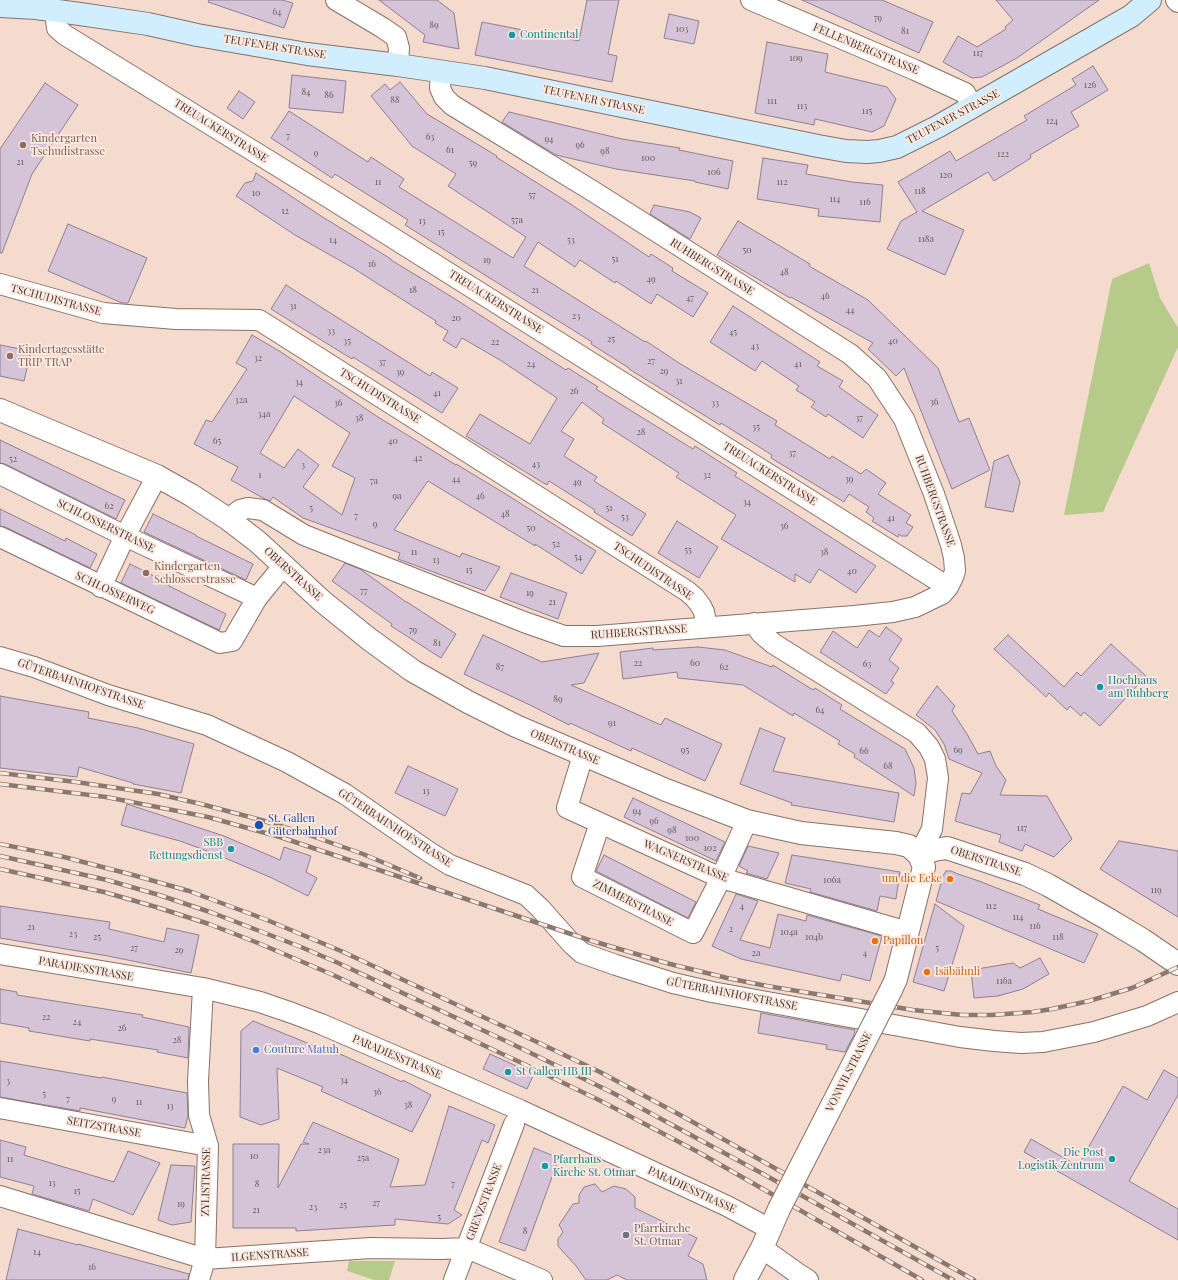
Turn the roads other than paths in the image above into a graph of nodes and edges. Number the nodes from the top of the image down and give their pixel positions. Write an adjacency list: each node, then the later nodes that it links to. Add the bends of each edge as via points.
1 (336, 0): 8 (street, via 396,37 399,48)
2 (751, 0): 10 (street, FELLENBERGSTRASSE, via 965,93)
3 (1150, 0): 10 (main road, TEUFENER STRASSE, via 1131,16)
4 (1176, 0): 5 (street)
5 (1178, 2)
6 (0, 6): 7 (main road, TEUFENER STRASSE)
7 (55, 11): 8 (main road, TEUFENER STRASSE, via 148,24 284,50); 20 (street, TREUACKERSTRASSE, via 57,28 65,35 331,198)
8 (398, 65): 9 (main road, TEUFENER STRASSE)
9 (441, 72): 10 (main road, TEUFENER STRASSE, via 531,87 857,152 896,147); 20 (street, RUHBERGSTRASSE, via 440,88 452,106 591,190 850,354 877,378 904,419 940,512 954,558 955,571)
10 (973, 106)
11 (0, 284): 23 (street, TSCHUDISTRASSE, via 103,313 176,319 259,320 687,591 701,606)
12 (0, 410): 14 (street, OBERSTRASSE)
13 (0, 474): 16 (street, SCHLOSSERSTRASSE)
14 (157, 476): 15 (street, OBERSTRASSE); 16 (street)
15 (228, 519): 18 (street, OBERSTRASSE); 23 (street, RUHBERGSTRASSE, via 240,510 263,510 304,535 564,636 597,636)
16 (125, 536): 19 (street); 21 (street, SCHLOSSERSTRASSE)
17 (0, 537): 19 (street, SCHLOSSERWEG)
18 (284, 565): 21 (street); 25 (street, OBERSTRASSE, via 322,601 413,671 516,726)
19 (101, 586): 21 (street, SCHLOSSERWEG, via 220,643 232,641)
20 (948, 587): 22 (street, RUHBERGSTRASSE, via 942,594 915,608)
21 (257, 598)
22 (754, 623): 23 (street, RUHBERGSTRASSE); 28 (street, via 774,644 917,734 929,747 935,759 938,778 932,829)
23 (707, 627)
24 (0, 657): 34 (street, GÜTERBAHNHOFSTRASSE, via 34,667 108,696 207,725 287,762 345,794 450,865 526,895 582,953 666,981 712,992 960,1037 1021,1043 1049,1041 1094,1032 1146,1016)
25 (583, 755): 26 (street, OBERSTRASSE); 27 (street, WAGNERSTRASSE, via 567,808)
26 (747, 821): 28 (street, OBERSTRASSE, via 801,833 896,843 909,846); 29 (street)
27 (600, 823): 29 (street, WAGNERSTRASSE); 29 (street, ZIMMERSTRASSE, via 582,877 693,933)
28 (919, 855): 30 (street, VONWILSTRASSE, via 924,867); 32 (street, OBERSTRASSE, via 947,848 1025,874 1106,918)
29 (721, 878): 30 (street, WAGNERSTRASSE)
30 (908, 932): 39 (street, VONWILSTRASSE, bridge, via 891,990)
31 (0, 954): 33 (street, PARADIESSTRASSE)
32 (1178, 964)
33 (203, 988): 37 (street, ZYLISTRASSE, via 198,1081 199,1115); 39 (street, PARADIESSTRASSE, via 260,1002 321,1024 520,1110 720,1203)
34 (1178, 1002)
35 (0, 1108): 37 (street, SEITZSTRASSE)
36 (514, 1124): 40 (street, GRENZSTRASSE)
37 (208, 1146): 41 (street, ZYLISTRASSE)
38 (0, 1196): 41 (street, ILGENSTRASSE)
39 (766, 1239): 45 (street, VONWILSTRASSE); 46 (street, PARADIESSTRASSE, via 797,1273)
40 (466, 1248): 41 (street, ILGENSTRASSE, via 371,1248); 43 (street, GRENZSTRASSE); 44 (street, ILGENSTRASSE)
41 (205, 1259): 42 (street, ZYLISTRASSE)
42 (199, 1280)
43 (454, 1280)
44 (542, 1280)
45 (745, 1280)
46 (808, 1280)

